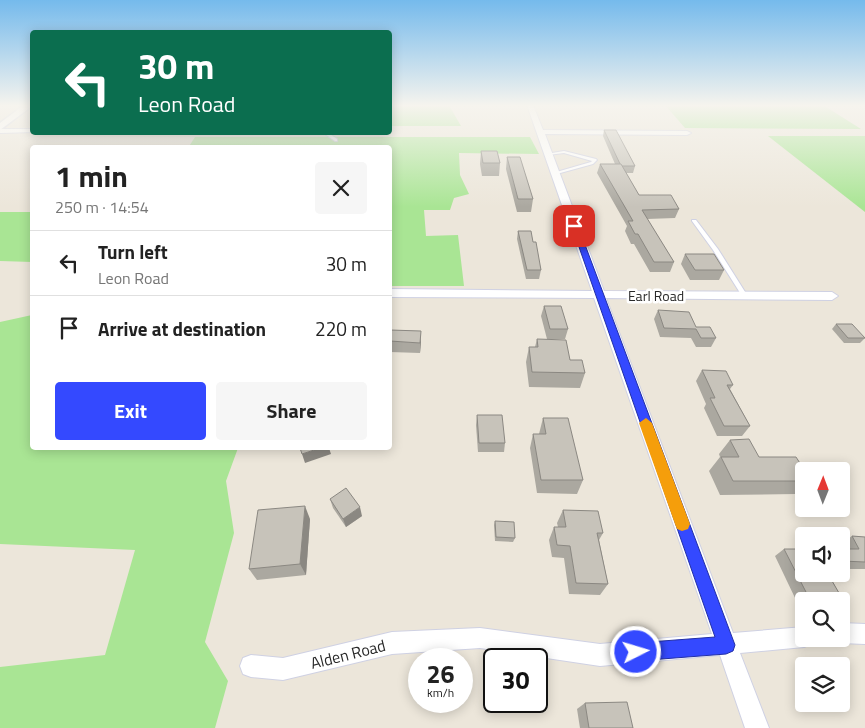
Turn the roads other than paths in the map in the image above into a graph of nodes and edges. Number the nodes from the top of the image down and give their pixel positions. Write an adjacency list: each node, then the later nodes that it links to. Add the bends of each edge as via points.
1 (542, 139): 2 (street)
2 (548, 154): 3 (street); 3 (lane, via 564,152 595,160)
3 (555, 174): 6 (street)
4 (694, 221): 7 (lane)
5 (392, 293): 6 (street, Earl Road)
6 (598, 295): 7 (street, Earl Road); 12 (street)
7 (744, 295): 8 (street, Earl Road)
8 (832, 296)
9 (850, 632): 10 (street)
10 (865, 634)
11 (795, 638): 12 (street, Alden Road)
12 (726, 645): 13 (street, Alden Road, via 600,655 480,638 392,643 283,669); 14 (street)
13 (251, 666)
14 (757, 728)

